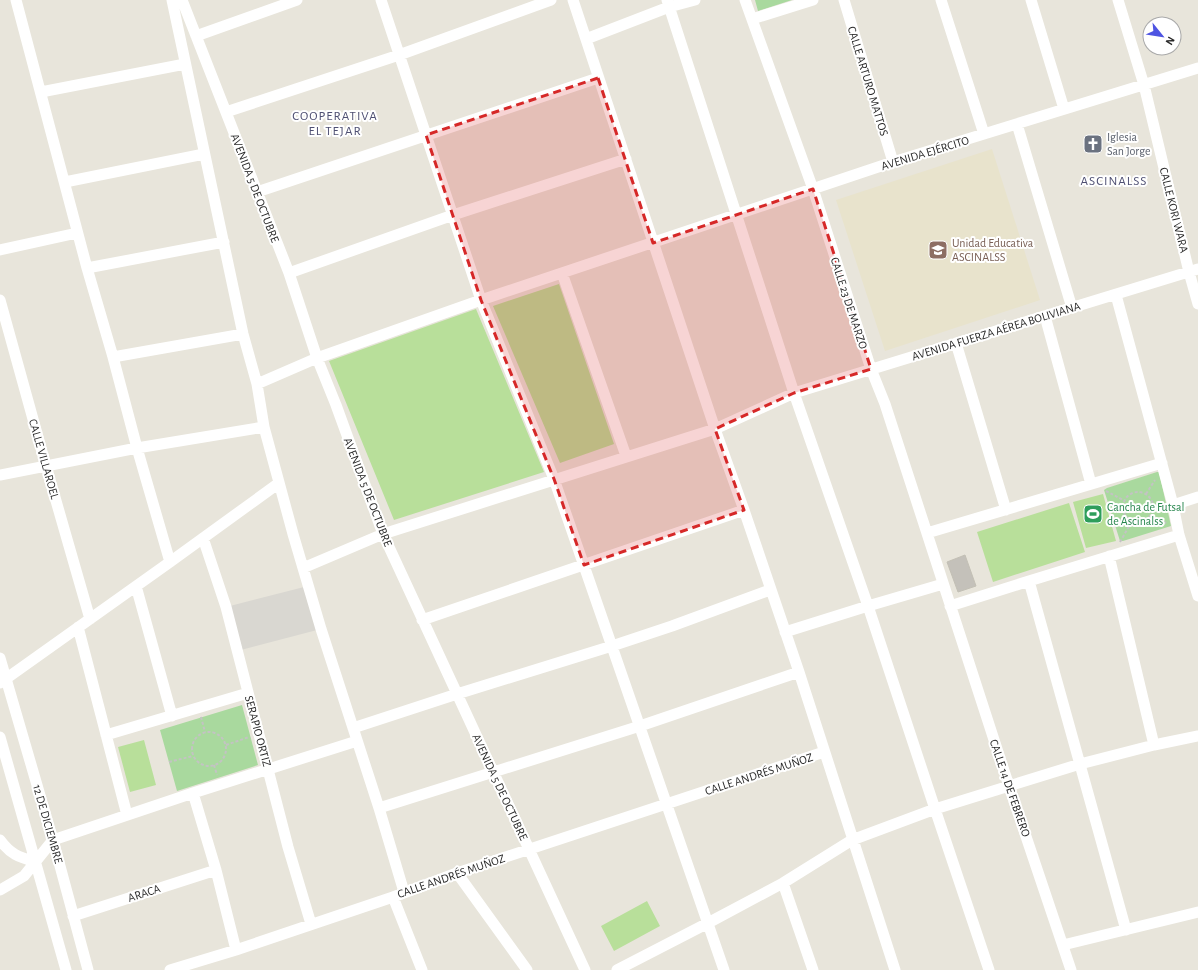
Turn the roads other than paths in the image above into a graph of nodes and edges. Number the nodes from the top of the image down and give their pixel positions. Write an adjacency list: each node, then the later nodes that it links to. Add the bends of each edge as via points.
1 (16, 0): 24 (street)
2 (172, 0): 20 (street)
3 (182, 0): 17 (street, AVENIDA 5 DE OCTUBRE)
4 (297, 0): 17 (street)
5 (381, 0): 19 (street)
6 (551, 0): 19 (street)
7 (573, 0): 18 (street)
8 (695, 0): 15 (street)
9 (745, 0): 16 (street, CALLE 23 DE MARZO)
10 (813, 0): 16 (street)
11 (844, 0): 32 (street, CALLE ARTURO MATTOS)
12 (941, 0): 28 (street)
13 (1031, 0): 25 (street)
14 (1118, 0): 23 (street, CALLE KORI WARA)
15 (668, 3): 18 (street); 37 (street)
16 (752, 19): 34 (street, CALLE 23 DE MARZO)
17 (196, 36): 26 (street, AVENIDA 5 DE OCTUBRE)
18 (586, 39): 22 (street)
19 (399, 55): 26 (street); 29 (street)
20 (185, 64): 24 (street); 30 (street)
21 (1198, 68): 23 (street, AVENIDA EJÉRCITO)
22 (598, 78): 29 (street); 31 (street)
23 (1144, 85): 25 (street, AVENIDA EJÉRCITO); 43 (street, CALLE KORI WARA)
24 (41, 92): 33 (street)
25 (1064, 109): 27 (street, AVENIDA EJÉRCITO)
26 (226, 112): 35 (street, AVENIDA 5 DE OCTUBRE)
27 (1017, 124): 28 (street, AVENIDA EJÉRCITO); 50 (street)
28 (984, 134): 32 (street, AVENIDA EJÉRCITO)
29 (426, 135): 35 (street); 36 (street)
30 (204, 154): 33 (street); 39 (street)
31 (626, 159): 36 (street); 40 (street)
32 (893, 162): 34 (street, AVENIDA EJÉRCITO)
33 (65, 182): 38 (street)
34 (812, 189): 37 (street, AVENIDA EJÉRCITO); 56 (street, CALLE 23 DE MARZO)
35 (257, 192): 44 (street, AVENIDA 5 DE OCTUBRE)
36 (453, 215): 44 (street); 48 (street)
37 (736, 215): 40 (street, AVENIDA EJÉRCITO); 58 (street)
38 (77, 233): 41 (street); 42 (street)
39 (224, 242): 42 (street); 52 (street)
40 (653, 243): 45 (street, AVENIDA EJÉRCITO); 60 (street)
41 (0, 250)
42 (86, 268): 54 (street)
43 (1193, 271): 46 (street, AVENIDA FUERZA AÉREA BOLIVIANA); 49 (street, CALLE KORI WARA)
44 (289, 273): 55 (street, AVENIDA 5 DE OCTUBRE)
45 (562, 273): 48 (street, AVENIDA EJÉRCITO); 62 (street)
46 (1116, 294): 50 (street, AVENIDA FUERZA AÉREA BOLIVIANA); 64 (street)
47 (0, 300): 63 (street, CALLE VILLAROEL)
48 (481, 300): 55 (street, AVENIDA EJÉRCITO); 66 (street)
49 (1198, 304)
50 (1072, 308): 51 (street, AVENIDA FUERZA AÉREA BOLIVIANA)
51 (1045, 316): 53 (street, AVENIDA FUERZA AÉREA BOLIVIANA); 68 (street)
52 (243, 334): 54 (street); 57 (street)
53 (956, 343): 56 (street, AVENIDA FUERZA AÉREA BOLIVIANA); 72 (street)
54 (113, 357): 61 (street)
55 (317, 358): 57 (street, AVENIDA EJÉRCITO); 74 (street, AVENIDA 5 DE OCTUBRE)
56 (871, 369): 58 (street, AVENIDA FUERZA AÉREA BOLIVIANA); 73 (street, CALLE 23 DE MARZO, via 885,404)
57 (257, 384): 59 (street)
58 (794, 392): 60 (street, AVENIDA FUERZA AÉREA BOLIVIANA); 86 (street)
59 (264, 426): 61 (street); 67 (street)
60 (715, 428): 62 (street, AVENIDA FUERZA AÉREA BOLIVIANA); 71 (street)
61 (137, 448): 63 (street); 78 (street)
62 (626, 456): 66 (street, AVENIDA FUERZA AÉREA BOLIVIANA)
63 (46, 466): 65 (street); 88 (street, CALLE VILLAROEL)
64 (1163, 467): 68 (street); 70 (street)
65 (0, 475)
66 (554, 479): 74 (street, AVENIDA FUERZA AÉREA BOLIVIANA); 79 (street)
67 (279, 483): 76 (street); 80 (street)
68 (1096, 483): 72 (street)
69 (1198, 497): 70 (street)
70 (1174, 505): 75 (street)
71 (744, 510): 79 (street); 84 (street)
72 (1006, 510): 73 (street)
73 (926, 533): 82 (street, CALLE 23 DE MARZO)
74 (382, 534): 80 (street, AVENIDA FUERZA AÉREA BOLIVIANA); 89 (street, AVENIDA 5 DE OCTUBRE)
75 (1180, 534): 77 (street); 85 (street)
76 (203, 538): 78 (street); 96 (street, SERAPIO ORTIZ, via 226,607)
77 (1113, 554): 81 (street); 105 (street)
78 (170, 562): 83 (street)
79 (584, 564): 89 (street); 92 (street)
80 (303, 568): 100 (street)
81 (1029, 580): 87 (street); 107 (street)
82 (943, 584): 86 (street); 87 (street, CALLE 23 DE MARZO)
83 (136, 586): 88 (street); 98 (street)
84 (770, 590): 91 (street); 92 (street)
85 (1198, 596)
86 (868, 606): 91 (street); 114 (street)
87 (950, 606): 110 (street, CALLE 14 DE FEBRERO)
88 (90, 619): 90 (street)
89 (422, 620): 97 (street, AVENIDA 5 DE OCTUBRE)
90 (78, 628): 95 (street); 101 (street)
91 (785, 632): 94 (street)
92 (612, 646): 97 (street); 99 (street)
93 (0, 658): 95 (street, 12 DE DICIEMBRE)
94 (799, 672): 99 (street); 106 (street)
95 (3, 681): 117 (street, 12 DE DICIEMBRE)
96 (248, 693): 98 (street); 108 (street, SERAPIO ORTIZ)
97 (457, 694): 100 (street); 109 (street, AVENIDA 5 DE OCTUBRE)
98 (172, 716): 101 (street)
99 (640, 726): 109 (street); 112 (street)
100 (353, 728): 104 (street)
101 (106, 735): 115 (street)
102 (1198, 736): 105 (street)
103 (0, 737): 120 (street, 12 DE DICIEMBRE)
104 (356, 741): 108 (street); 113 (street)
105 (1154, 745): 107 (street)
106 (824, 752): 112 (street, CALLE ANDRÉS MUÑOZ); 118 (street)
107 (1080, 764): 110 (street); 131 (street)
108 (268, 769): 111 (street); 130 (street, SERAPIO ORTIZ)
109 (493, 771): 113 (street); 119 (street, AVENIDA 5 DE OCTUBRE)
110 (1009, 786): 114 (street); 132 (street, CALLE 14 DE FEBRERO)
111 (193, 793): 115 (street); 121 (street)
112 (667, 804): 119 (street, CALLE ANDRÉS MUÑOZ); 129 (street)
113 (379, 808): 125 (street)
114 (934, 809): 118 (street); 144 (street)
115 (127, 815): 117 (street)
116 (0, 840): 120 (street, via 17,856)
117 (53, 840): 120 (street); 128 (street, 12 DE DICIEMBRE)
118 (852, 840): 123 (street); 143 (street)
119 (529, 850): 122 (street, CALLE ANDRÉS MUÑOZ); 139 (street, AVENIDA 5 DE OCTUBRE)
120 (36, 862): 124 (street, via 24,876); 134 (street, 12 DE DICIEMBRE)
121 (216, 870): 128 (street, ARACA); 133 (street)
122 (457, 873): 125 (street, CALLE ANDRÉS MUÑOZ); 138 (street)
123 (783, 883): 129 (street); 142 (street)
124 (0, 890)
125 (404, 892): 126 (street, CALLE ANDRÉS MUÑOZ)
126 (393, 897): 130 (street, CALLE ANDRÉS MUÑOZ); 137 (street)
127 (1198, 912): 131 (street)
128 (73, 916): 135 (street, 12 DE DICIEMBRE)
129 (708, 923): 140 (street); 141 (street)
130 (311, 924): 133 (street, CALLE ANDRÉS MUÑOZ)
131 (1126, 930): 132 (street)
132 (1063, 945): 145 (street, CALLE 14 DE FEBRERO)
133 (236, 950): 136 (street, CALLE ANDRÉS MUÑOZ)
134 (66, 970)
135 (88, 970)
136 (170, 970)
137 (422, 970)
138 (526, 970)
139 (585, 970)
140 (616, 970)
141 (724, 970)
142 (813, 970)
143 (895, 970)
144 (989, 970)
145 (1071, 970)

